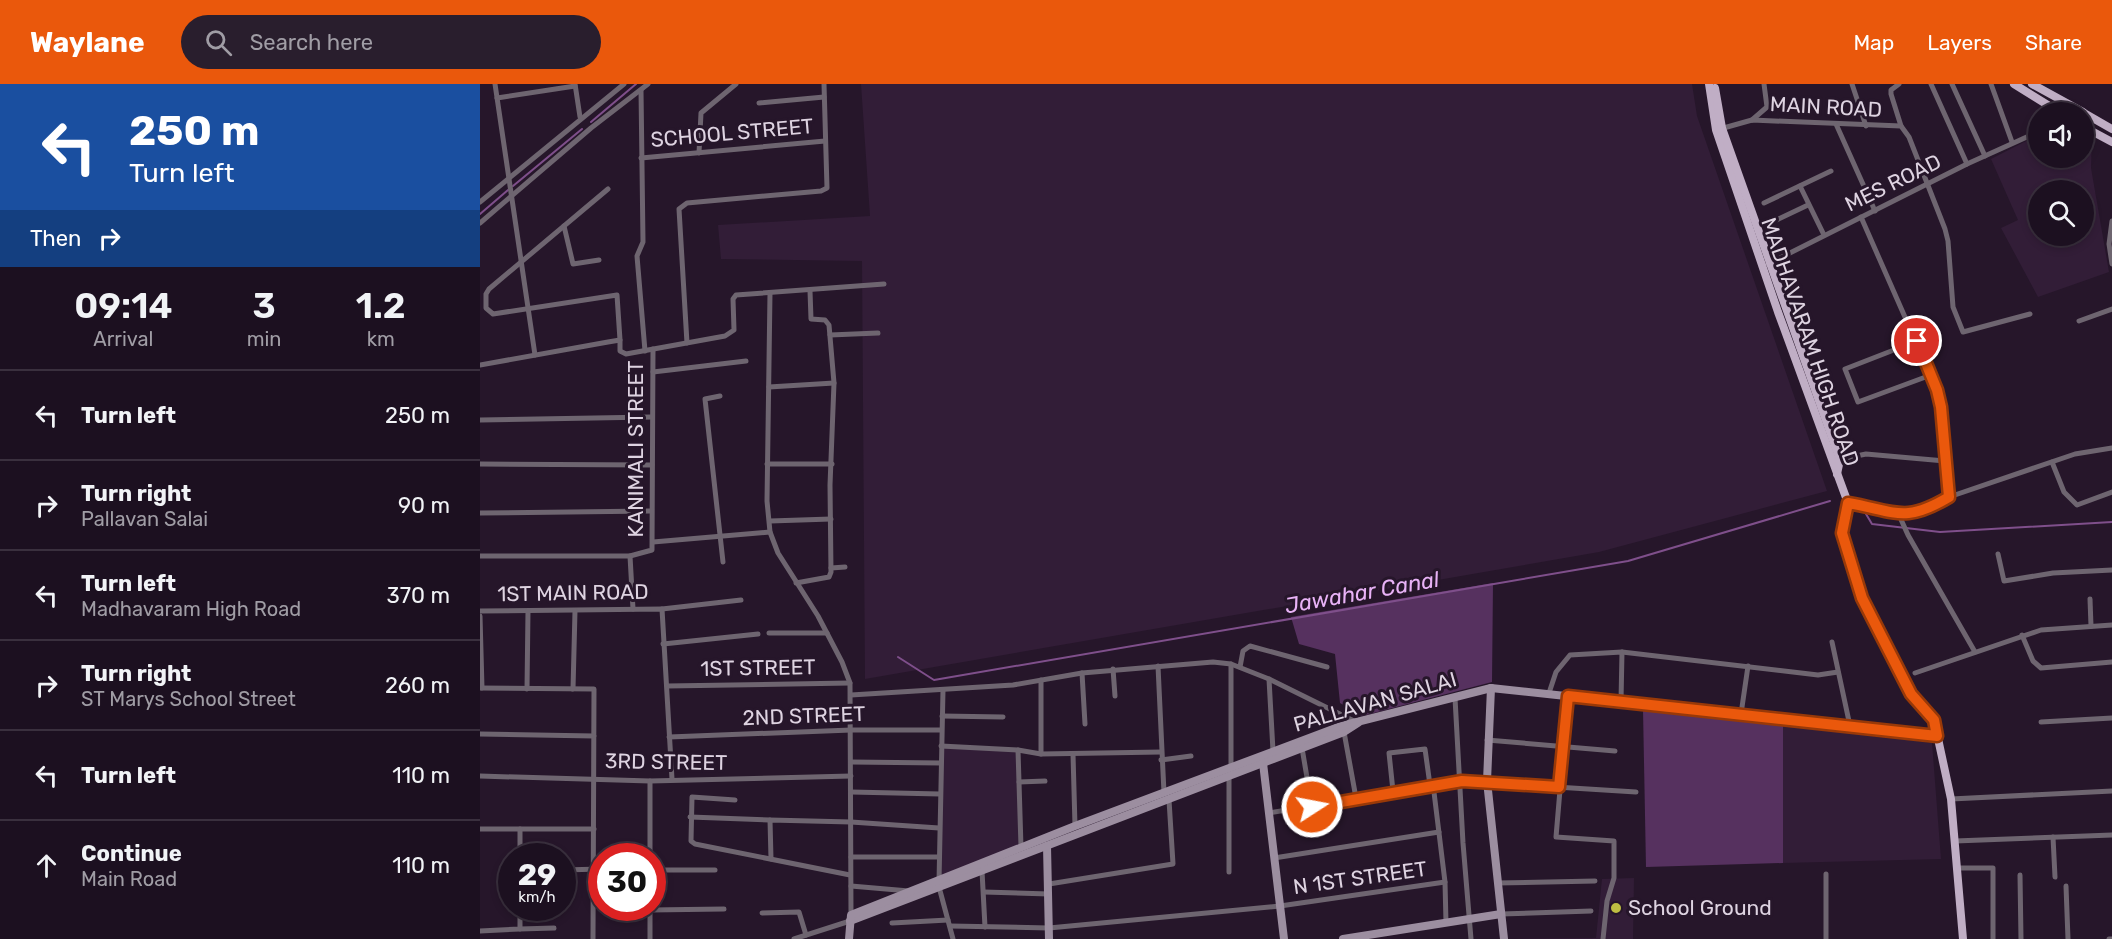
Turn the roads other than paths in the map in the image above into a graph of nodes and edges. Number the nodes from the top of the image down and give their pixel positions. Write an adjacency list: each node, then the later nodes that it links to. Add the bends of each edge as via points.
1 (495, 84): 19 (street)
2 (624, 84): 23 (street)
3 (648, 84): 17 (street)
4 (736, 84): 37 (street, via 701,112)
5 (824, 84): 18 (street)
6 (1709, 84): 30 (main road)
7 (1715, 84): 30 (main road)
8 (1764, 84): 25 (street, via 1767,107)
9 (1852, 84): 27 (street)
10 (1899, 84): 28 (street, via 1891,94)
11 (1931, 84): 40 (street)
12 (1952, 84): 38 (street)
13 (1991, 84): 35 (street)
14 (2014, 84): 20 (main road)
15 (2031, 84): 21 (main road)
16 (575, 85): 19 (street); 23 (street)
17 (641, 90): 29 (street); 39 (street)
18 (824, 97): 22 (street); 34 (street)
19 (497, 98): 42 (street)
20 (2043, 102)
21 (2063, 102)
22 (759, 103)
23 (580, 119): 29 (street); 42 (street)
24 (2094, 119): 31 (main road)
25 (1752, 120): 26 (street, MAIN ROAD); 30 (street, MAIN ROAD)
26 (1836, 124): 27 (street, MAIN ROAD); 50 (street)
27 (1866, 126): 28 (street, MAIN ROAD)
28 (1901, 126): 43 (street, MAIN ROAD, via 1909,136)
29 (588, 127): 46 (street)
30 (1719, 129): 60 (main road, MADHAVARAM HIGH ROAD)
31 (2112, 129)
32 (2094, 132): 36 (main road)
33 (2028, 136): 35 (street, MES ROAD)
34 (825, 141): 37 (street, SCHOOL STREET); 72 (street, via 827,188 821,191 687,203 679,209)
35 (2012, 142): 38 (street, MES ROAD)
36 (2112, 142)
37 (699, 153): 39 (street, SCHOOL STREET)
38 (1984, 156): 40 (street, MES ROAD)
39 (641, 158): 74 (street, via 643,242 637,256)
40 (1967, 164): 43 (street, MES ROAD)
41 (1831, 171): 44 (street)
42 (509, 181): 46 (street); 47 (street)
43 (1928, 184): 50 (street, MES ROAD); 66 (street, MAIN ROAD, via 1948,241 1953,307 1963,332)
44 (1800, 186): 48 (street); 49 (street)
45 (608, 189): 55 (street)
46 (513, 194): 54 (street); 58 (street)
47 (480, 202)
48 (1764, 203)
49 (1808, 205): 53 (street); 56 (street)
50 (1875, 211): 51 (street, MES ROAD)
51 (1861, 217): 56 (street, MES ROAD); 71 (street)
52 (2112, 221): 59 (street)
53 (1772, 222)
54 (480, 223)
55 (564, 226): 57 (street, via 573,264); 58 (street)
56 (1824, 235): 60 (street, MES ROAD)
57 (599, 260)
58 (521, 262): 64 (street); 64 (street, via 489,289 486,308 493,314)
59 (2112, 264)
60 (1767, 265): 86 (main road, MADHAVARAM HIGH ROAD)
61 (884, 284): 62 (street)
62 (810, 291): 63 (street); 69 (street, via 812,319 828,322)
63 (770, 293): 72 (street, via 736,295 733,332); 81 (street)
64 (528, 309): 70 (street, via 617,296); 75 (street)
65 (2112, 309): 67 (street)
66 (2030, 314)
67 (2079, 321)
68 (879, 333): 69 (street)
69 (830, 335): 80 (street)
70 (620, 340): 74 (street, via 622,353); 75 (street)
71 (1917, 341): 79 (street); 79 (street, via 1845,369 1858,402)
72 (687, 343): 73 (street)
73 (653, 349): 74 (street); 78 (street, KANIMALI STREET)
74 (645, 351)
75 (535, 355): 77 (street)
76 (746, 362): 78 (street)
77 (480, 364)
78 (653, 372): 83 (street, KANIMALI STREET)
79 (1932, 375): 87 (street)
80 (834, 383): 81 (street); 91 (street)
81 (769, 387): 90 (street)
82 (720, 396): 102 (street, via 705,399)
83 (651, 417): 84 (street); 92 (street, KANIMALI STREET)
84 (480, 420)
85 (2112, 448): 88 (street)
86 (1836, 460): 87 (street, via 1866,454); 95 (main road, MADHAVARAM HIGH ROAD)
87 (1945, 461): 94 (street)
88 (2052, 462): 93 (street, via 2064,492 2077,505); 94 (street)
89 (480, 464): 92 (street)
90 (767, 464): 91 (street); 100 (street)
91 (832, 464): 99 (street)
92 (652, 465): 96 (street, KANIMALI STREET)
93 (2112, 492)
94 (1949, 497): 98 (street, via 1925,511)
95 (1848, 503): 98 (street); 168 (main road, via 1842,533 1862,598 1911,694 1934,720)
96 (651, 511): 97 (street); 103 (street, KANIMALI STREET)
97 (480, 513)
98 (1899, 515): 129 (street)
99 (831, 519): 100 (street); 109 (street)
100 (770, 521): 101 (street)
101 (770, 532): 102 (street); 111 (street)
102 (719, 538): 103 (street); 107 (street)
103 (654, 542): 106 (street, KANIMALI STREET, via 651,550)
104 (1998, 554): 110 (street, via 2004,581)
105 (480, 556): 106 (street)
106 (630, 556): 114 (street)
107 (723, 562)
108 (845, 567): 109 (street)
109 (831, 568): 111 (street, via 829,577)
110 (2112, 570)
111 (796, 583): 123 (street)
112 (2090, 599): 121 (street)
113 (741, 600): 115 (street)
114 (633, 609): 115 (street, 1ST MAIN ROAD); 118 (street, 1ST MAIN ROAD)
115 (662, 609): 127 (street, 1ST MAIN ROAD)
116 (480, 611): 117 (street, 1ST MAIN ROAD)
117 (528, 611): 118 (street, 1ST MAIN ROAD); 145 (street)
118 (575, 611): 147 (street)
119 (480, 616): 144 (street)
120 (2112, 625): 121 (street)
121 (2091, 626): 125 (street)
122 (769, 633): 123 (street)
123 (826, 633): 142 (street)
124 (759, 634): 127 (street)
125 (2022, 635): 129 (street); 130 (street, via 2033,661 2041,668)
126 (1832, 642): 137 (street)
127 (663, 644): 143 (street, 1ST MAIN ROAD)
128 (1622, 652): 133 (street); 149 (street, via 1570,655 1556,672); 154 (street)
129 (1975, 652): 139 (street)
130 (2112, 662)
131 (1231, 664): 132 (street); 134 (street); 185 (street)
132 (1158, 666): 136 (street); 177 (street)
133 (1748, 666): 137 (street, via 1818,675); 155 (street)
134 (1240, 667): 135 (street, via 1243,651 1250,646); 140 (street)
135 (1327, 668)
136 (1113, 669): 138 (street); 151 (street)
137 (1839, 672): 162 (street)
138 (1082, 673): 141 (street); 161 (street)
139 (1915, 673)
140 (1269, 679): 160 (street); 175 (street)
141 (1041, 680): 148 (street); 178 (street)
142 (850, 683): 143 (street, 1ST STREET); 150 (street)
143 (668, 686): 169 (street)
144 (481, 688): 145 (street)
145 (527, 688): 147 (street)
146 (1491, 688): 149 (street, PALLAVAN SALAI); 153 (street, PALLAVAN SALAI); 170 (street)
147 (573, 689): 167 (street, via 594,689)
148 (943, 690): 150 (street); 156 (street)
149 (1549, 693): 152 (street, PALLAVAN SALAI)
150 (851, 694): 163 (street)
151 (1115, 696)
152 (1568, 696): 154 (street, PALLAVAN SALAI); 172 (street)
153 (1455, 698): 160 (street, PALLAVAN SALAI); 193 (street)
154 (1621, 701): 155 (street, PALLAVAN SALAI)
155 (1741, 714): 162 (street, PALLAVAN SALAI)
156 (942, 716): 157 (street); 164 (street)
157 (1003, 717)
158 (2112, 718): 159 (street)
159 (2041, 722)
160 (1358, 723): 165 (street); 175 (street, PALLAVAN SALAI)
161 (1085, 724)
162 (1850, 726): 168 (street, PALLAVAN SALAI)
163 (851, 730): 164 (street, 2ND STREET); 169 (street, 2ND STREET); 182 (street)
164 (941, 730): 171 (street)
165 (1344, 732): 173 (street); 204 (street)
166 (480, 734): 167 (street)
167 (594, 736): 188 (street)
168 (1937, 736): 205 (main road)
169 (669, 737): 190 (street)
170 (1487, 740): 172 (street); 194 (street)
171 (941, 746): 174 (street); 183 (street)
172 (1563, 747): 176 (street); 197 (street)
173 (1302, 748): 184 (street); 207 (street)
174 (1018, 750): 178 (street); 195 (street)
175 (1273, 751): 185 (street, PALLAVAN SALAI)
176 (1615, 751)
177 (1161, 752): 179 (street); 181 (street)
178 (1041, 754): 179 (street)
179 (1072, 754): 212 (street)
180 (1191, 756): 181 (street)
181 (1161, 760): 203 (street)
182 (851, 762): 183 (street); 187 (street)
183 (941, 763): 202 (street)
184 (1263, 763): 189 (street); 208 (street)
185 (1231, 766): 203 (street, PALLAVAN SALAI)
186 (480, 776): 188 (street, 3RD STREET)
187 (851, 776): 190 (street, 3RD STREET); 200 (street)
188 (595, 777): 191 (street, 3RD STREET); 216 (street)
189 (1229, 777): 203 (street); 234 (street)
190 (672, 779): 191 (street, 3RD STREET)
191 (650, 781): 223 (street)
192 (1044, 781): 195 (street)
193 (1462, 781): 194 (street); 196 (street); 259 (street)
194 (1486, 781): 197 (street); 241 (street)
195 (1019, 782): 225 (street)
196 (1431, 784): 198 (street); 198 (street, via 1425,749 1389,753); 217 (street)
197 (1559, 787): 201 (street); 279 (street, via 1556,837 1614,841 1614,878)
198 (1393, 791): 204 (street)
199 (2112, 791): 205 (street)
200 (851, 792): 202 (street); 211 (street)
201 (1635, 792)
202 (940, 794): 213 (street)
203 (1166, 797): 212 (street, PALLAVAN SALAI); 224 (street); 242 (street, via 1173,864)
204 (1356, 798): 207 (street)
205 (1951, 799): 220 (main road)
206 (735, 800): 209 (street, via 694,796 690,799)
207 (1312, 807): 208 (street)
208 (1268, 813): 228 (street)
209 (690, 817): 210 (street); 229 (street, via 689,836 695,844)
210 (770, 820): 211 (street); 229 (street)
211 (851, 822): 213 (street); 226 (street)
212 (1075, 826): 225 (street, PALLAVAN SALAI)
213 (939, 828): 227 (street)
214 (480, 829): 215 (street)
215 (520, 829): 216 (street); 221 (street)
216 (594, 829): 222 (street)
217 (1439, 832): 228 (street); 240 (street)
218 (2112, 835): 219 (street)
219 (2053, 837): 220 (street); 238 (street)
220 (1954, 841): 230 (main road)
221 (520, 843)
222 (594, 843)
223 (650, 843)
224 (1047, 846): 233 (street); 242 (street)
225 (1021, 847): 243 (street, PALLAVAN SALAI)
226 (850, 856): 227 (street); 236 (street)
227 (939, 857): 243 (street)
228 (1274, 858): 249 (street)
229 (771, 859): 236 (street)
230 (1957, 868): 281 (main road); 282 (street, via 1993,868)
231 (666, 870): 232 (street)
232 (715, 870)
233 (981, 871): 243 (street); 247 (street)
234 (1229, 872)
235 (1826, 874): 280 (street)
236 (850, 875): 244 (street)
237 (2020, 875): 283 (street)
238 (2055, 877)
239 (1595, 880): 241 (street)
240 (1444, 882): 249 (street, N 1ST STREET); 262 (street)
241 (1496, 883): 254 (street)
242 (1049, 884): 248 (street)
243 (939, 885): 246 (street, PALLAVAN SALAI); 255 (street); 261 (street)
244 (851, 886): 246 (street); 255 (street)
245 (2066, 886): 284 (street)
246 (914, 891): 255 (street, PALLAVAN SALAI)
247 (984, 892): 248 (street); 263 (street)
248 (1049, 894): 265 (street)
249 (1280, 906): 265 (street, N 1ST STREET); 275 (street)
250 (666, 909): 251 (street)
251 (724, 909)
252 (1591, 911): 254 (street)
253 (762, 912): 268 (street, via 799,912)
254 (1501, 914): 259 (street); 278 (street)
255 (851, 918): 268 (street); 272 (street)
256 (520, 921): 266 (street)
257 (593, 921): 269 (street)
258 (650, 921): 270 (street)
259 (1471, 921): 262 (street); 277 (street)
260 (892, 923): 261 (street, N 1ST STREET)
261 (949, 923): 263 (street, N 1ST STREET); 273 (street)
262 (1446, 923): 276 (street)
263 (986, 927): 265 (street, N 1ST STREET)
264 (554, 928): 266 (street)
265 (1049, 928): 274 (street)
266 (520, 929): 267 (street)
267 (480, 931)
268 (806, 935): 271 (street)
269 (593, 939)
270 (650, 939)
271 (794, 939)
272 (849, 939)
273 (954, 939)
274 (1049, 939)
275 (1284, 939)
276 (1343, 939)
277 (1471, 939)
278 (1504, 939)
279 (1603, 939)
280 (1826, 939)
281 (1963, 939)
282 (1993, 939)
283 (2021, 939)
284 (2068, 939)

